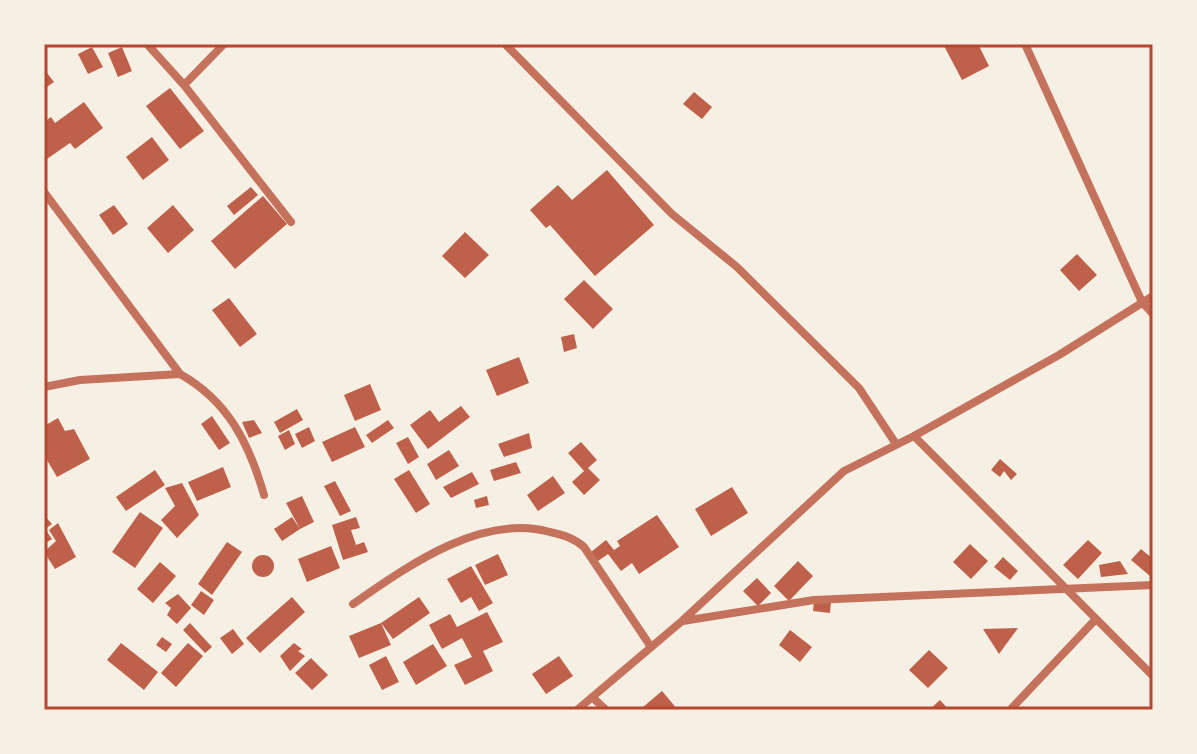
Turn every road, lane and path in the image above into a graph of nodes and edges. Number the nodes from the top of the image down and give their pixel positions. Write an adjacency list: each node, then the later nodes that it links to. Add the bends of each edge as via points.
1 (147, 44): 5 (street)
2 (224, 44): 5 (street)
3 (505, 44): 14 (street, via 672,214 737,267 859,388)
4 (1025, 44): 9 (street)
5 (184, 85): 7 (street)
6 (44, 192): 11 (street)
7 (291, 222)
8 (1153, 296): 9 (street)
9 (1142, 302): 10 (street); 13 (street)
10 (1153, 314)
11 (180, 374): 12 (street); 15 (street, via 220,404 251,456)
12 (44, 387)
13 (914, 436): 14 (street); 17 (street)
14 (896, 444): 20 (street, via 844,471 821,490)
15 (264, 495)
16 (1153, 585): 17 (street)
17 (1066, 591): 19 (street); 20 (street, via 814,600)
18 (353, 604): 21 (street, via 466,538 501,528 540,529 584,547)
19 (1095, 620): 22 (street); 26 (street)
20 (682, 621): 21 (street)
21 (651, 647): 23 (street)
22 (1153, 676)
23 (592, 697): 24 (street); 25 (street)
24 (577, 710)
25 (606, 710)
26 (1010, 710)

